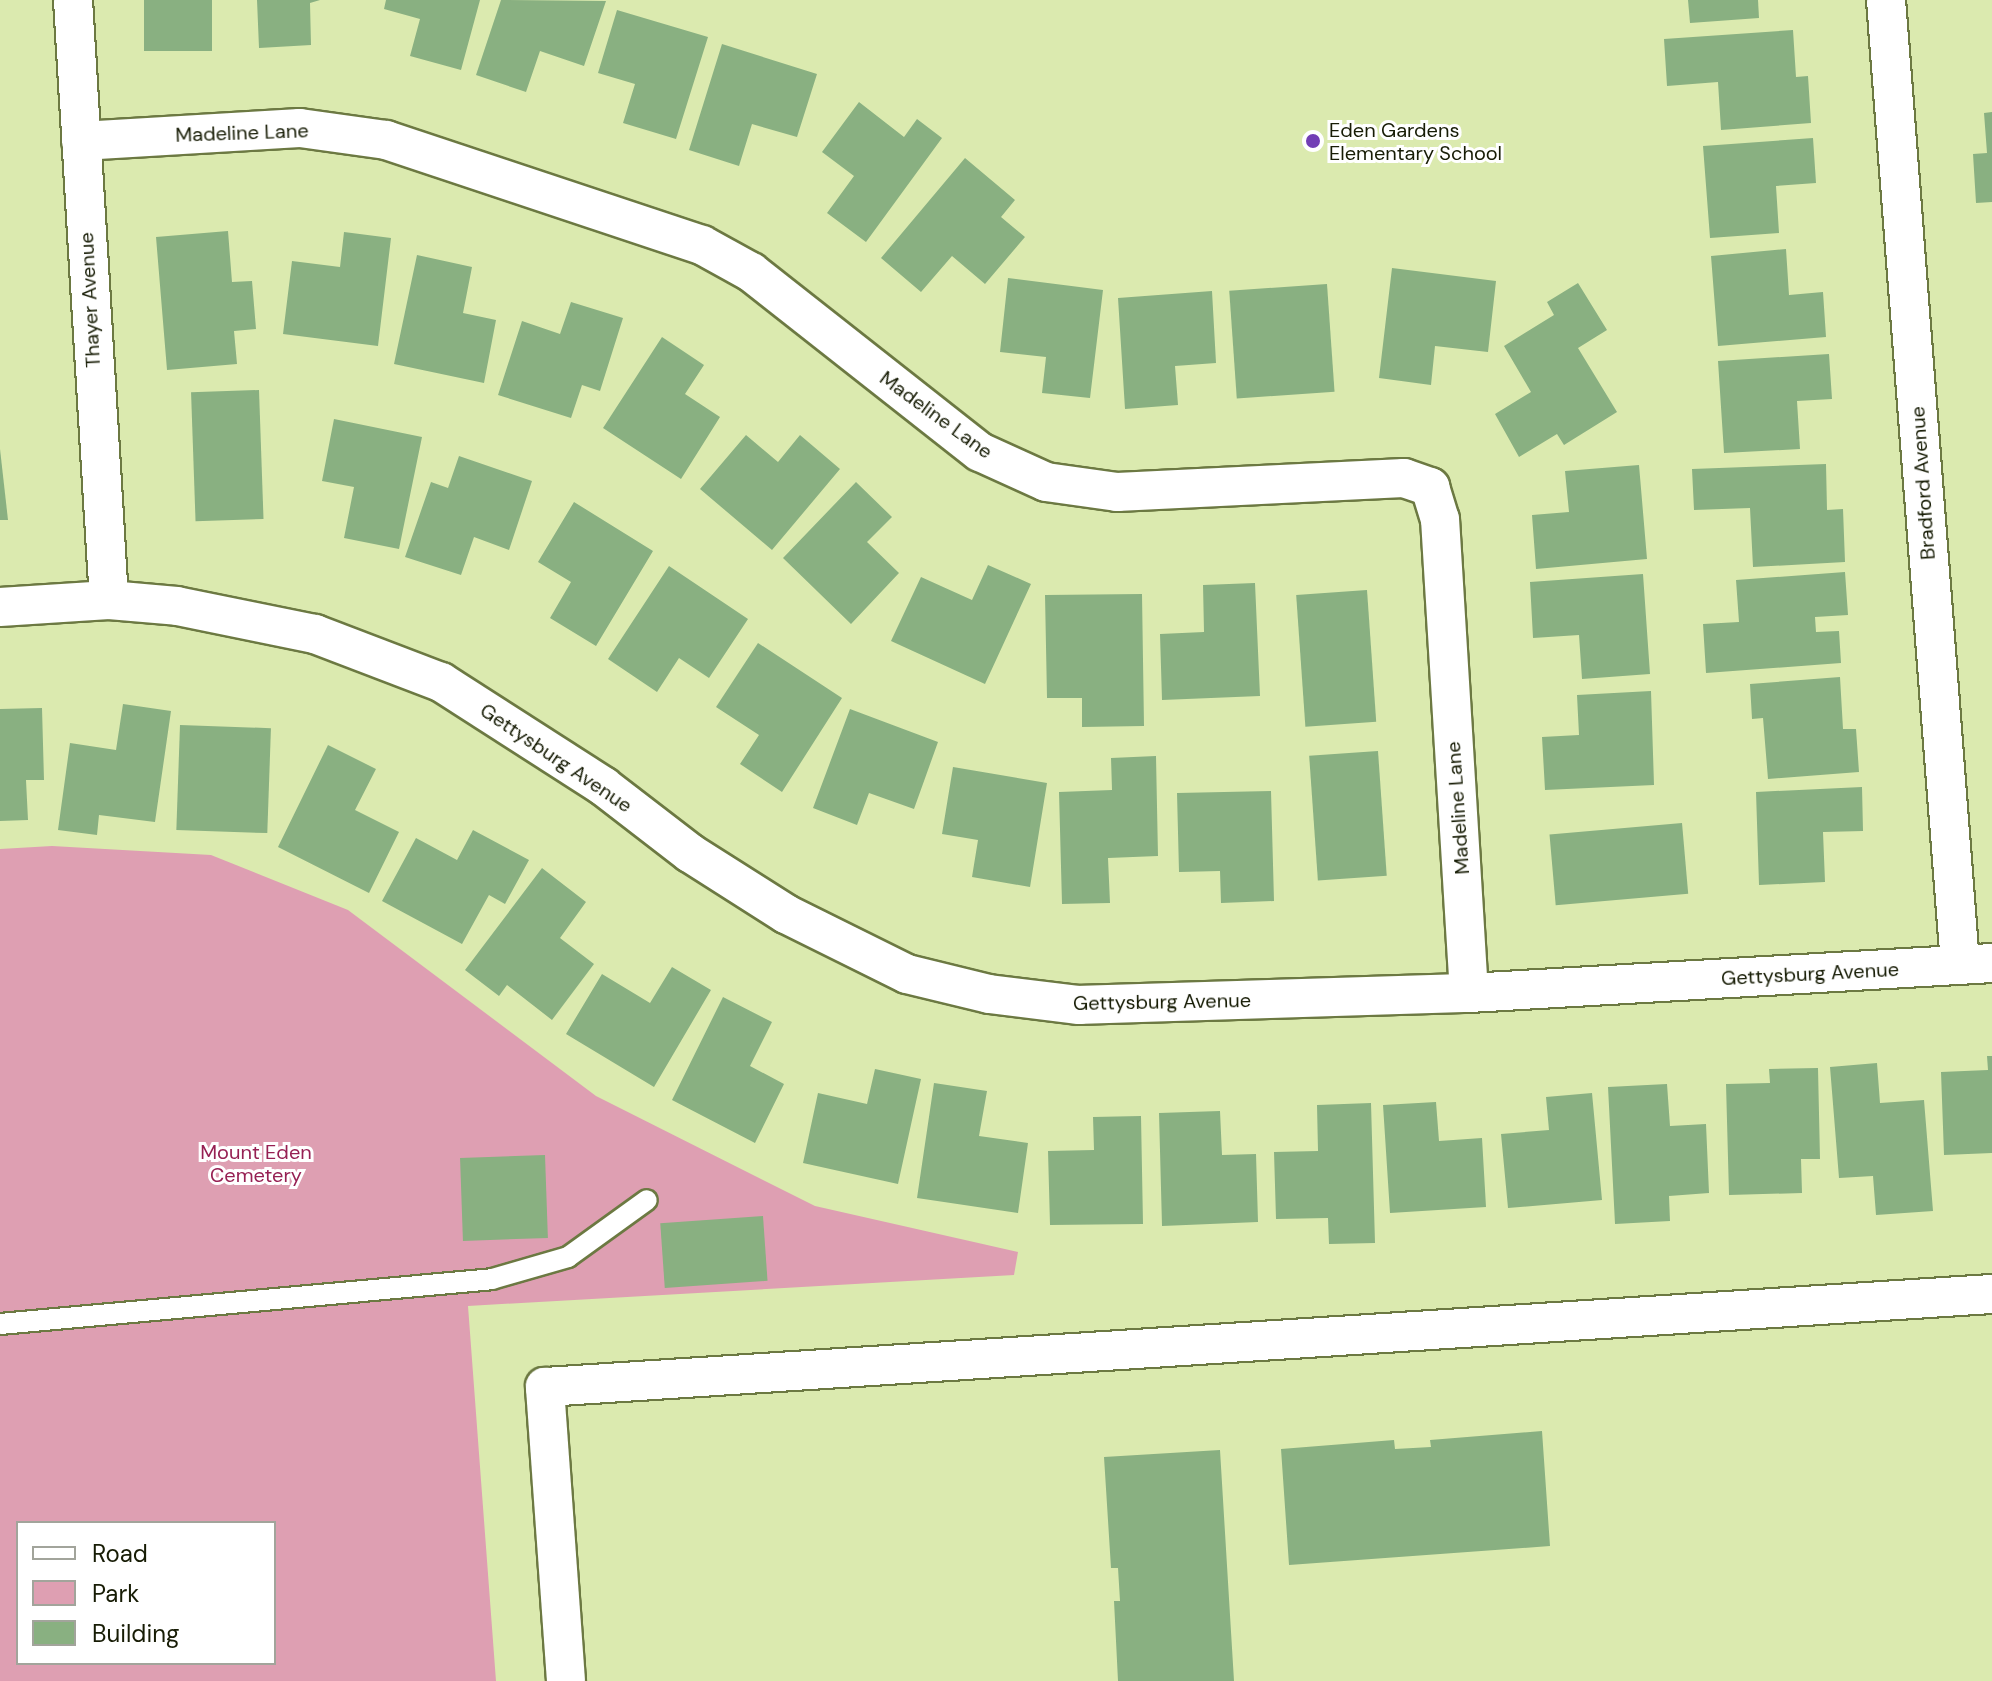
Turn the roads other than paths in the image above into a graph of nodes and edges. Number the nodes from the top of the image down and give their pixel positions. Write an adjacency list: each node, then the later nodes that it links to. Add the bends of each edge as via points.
1 (73, 0): 3 (street, Thayer Avenue)
2 (1886, 0): 6 (street, Bradford Avenue)
3 (81, 141): 4 (street, Thayer Avenue); 7 (street, Madeline Lane, via 300,128 386,140 702,245 751,272 980,452 1046,482 1117,492 1404,478 1430,487 1440,519)
4 (109, 600): 5 (street, Gettysburg Avenue); 7 (street, Gettysburg Avenue, via 177,606 315,634 441,682 603,786 690,853 786,914 907,974 989,994 1079,1005)
5 (0, 607)
6 (1976, 964): 7 (street, Gettysburg Avenue)
7 (1469, 993)
8 (647, 1200): 10 (lane, via 568,1257 492,1279)
9 (1992, 1294): 11 (street, via 545,1387)
10 (0, 1324)
11 (566, 1681)

